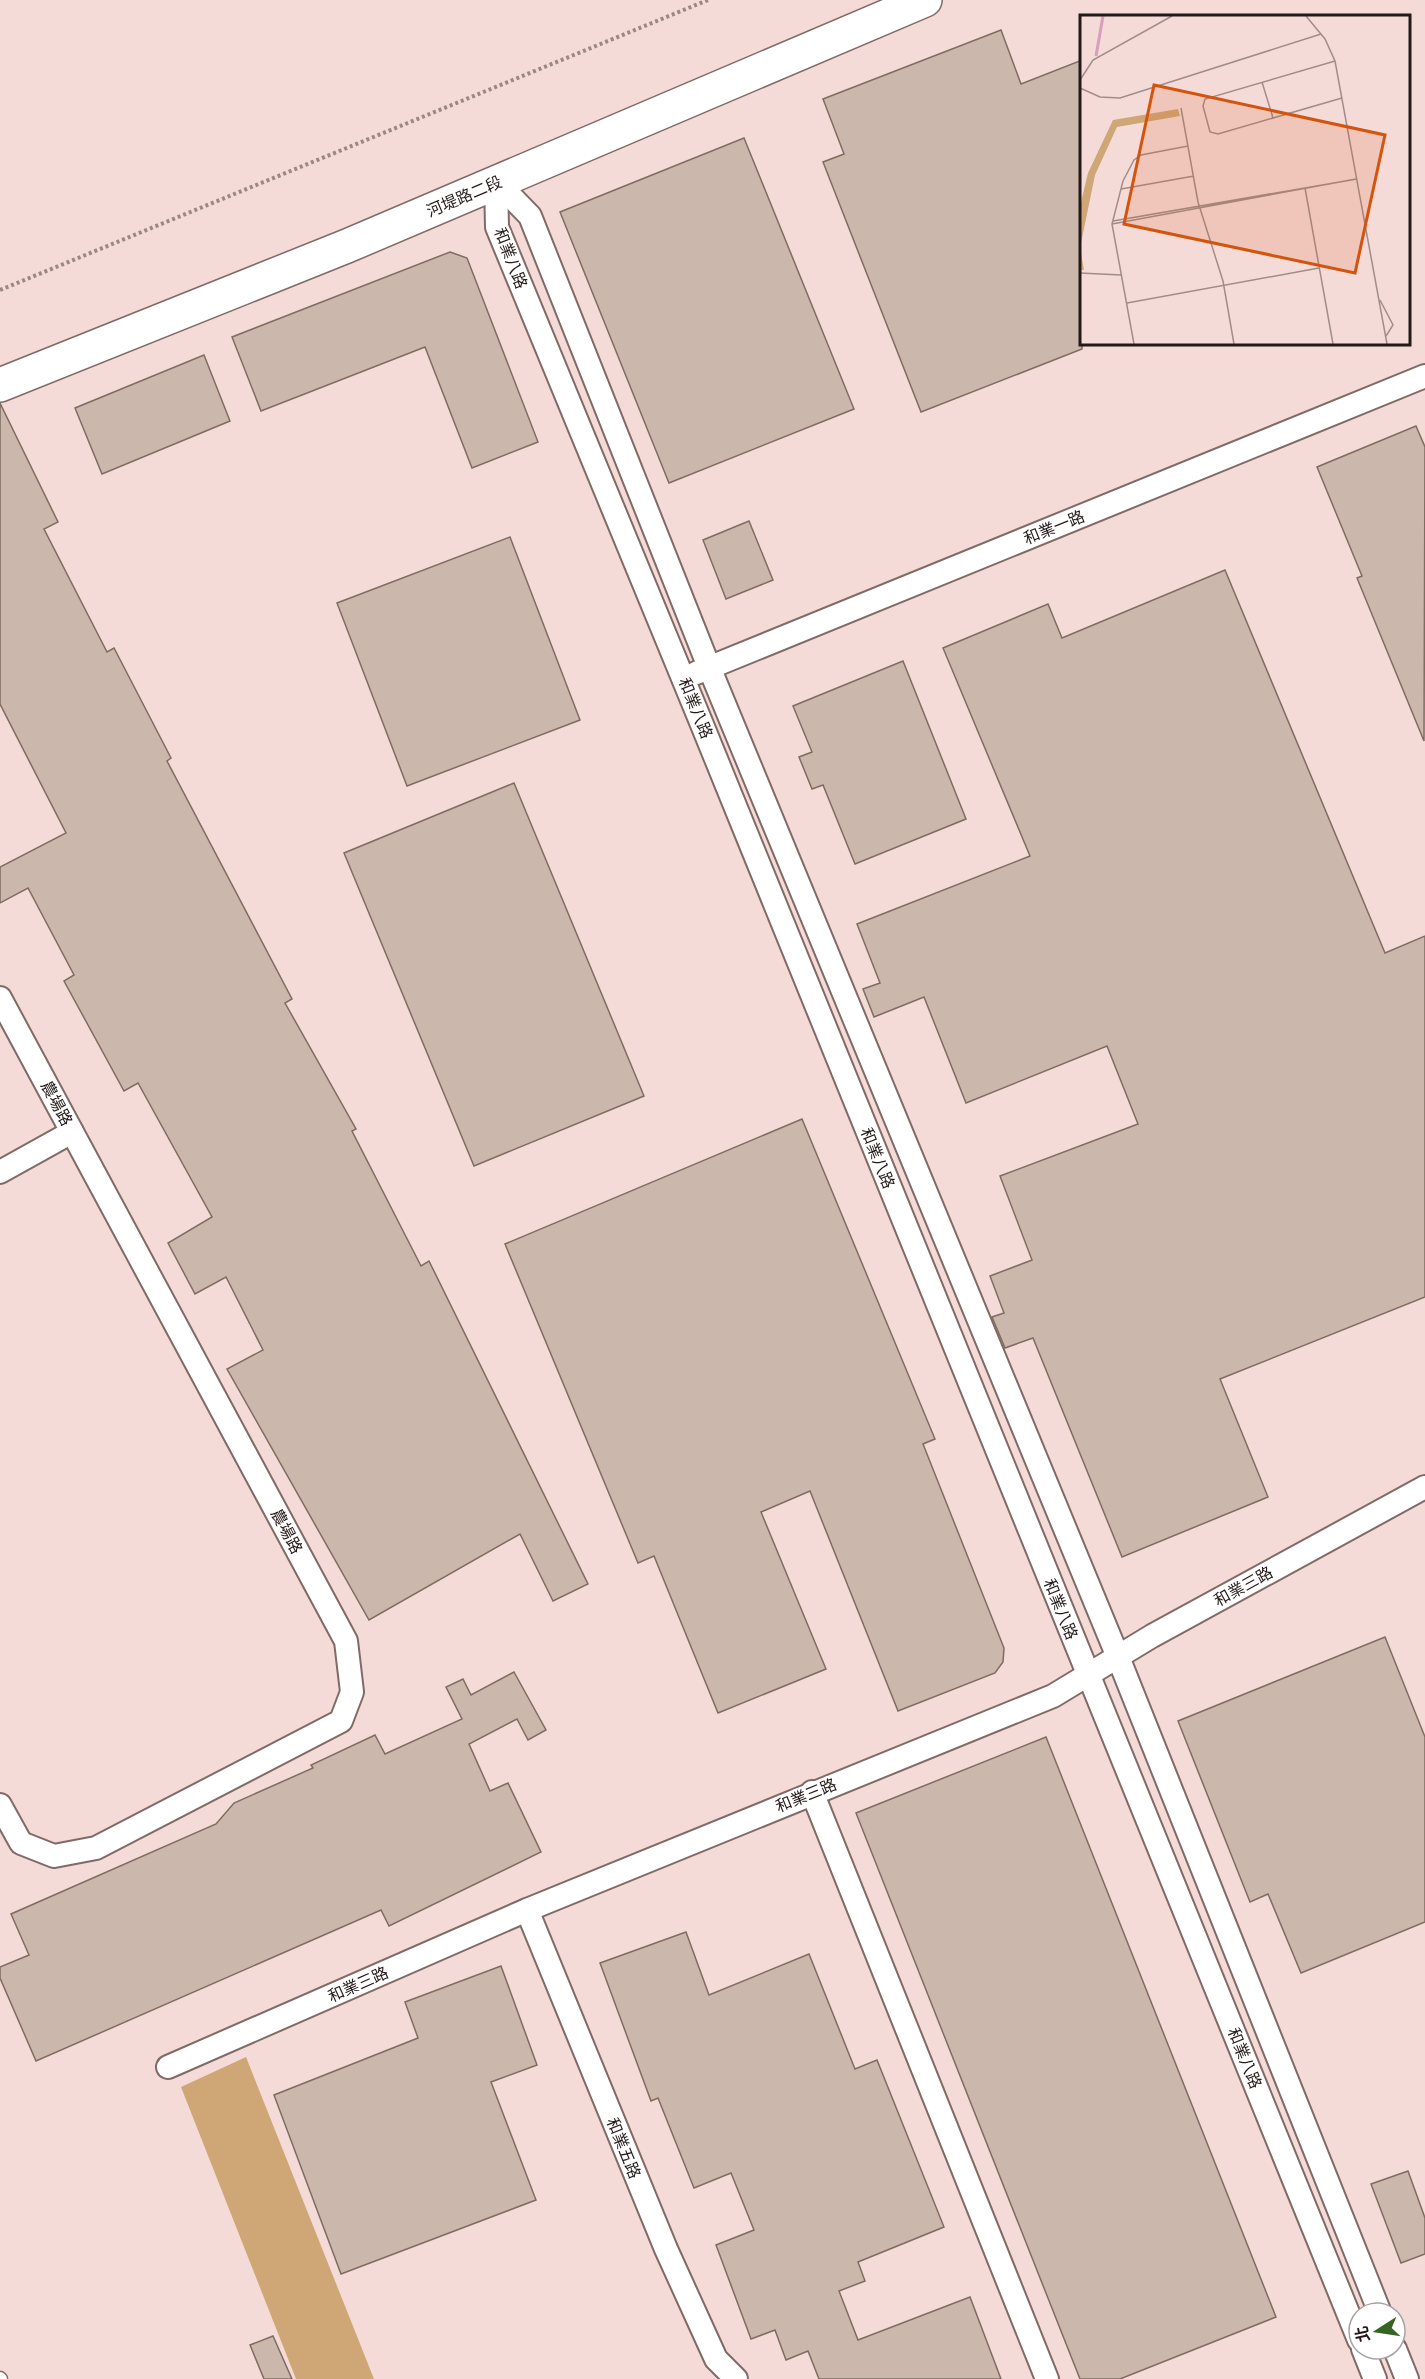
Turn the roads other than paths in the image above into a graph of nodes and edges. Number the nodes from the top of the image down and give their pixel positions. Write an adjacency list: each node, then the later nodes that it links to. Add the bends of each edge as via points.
1 (925, 0): 2 (main road, 河堤路二段)
2 (496, 181): 4 (main road, 河堤路二段, via 347,246); 5 (street, 和業八路, via 530,216); 6 (street, 和業八路, via 497,227)
3 (1425, 376): 5 (street, 和業一路)
4 (0, 385)
5 (709, 667): 6 (street, 和業一路); 11 (street, 和業八路)
6 (683, 678): 12 (street, 和業八路)
7 (0, 998): 8 (street, 農場路)
8 (72, 1132): 9 (street); 14 (street, 農場路, via 346,1641 352,1692 341,1721 96,1848 54,1856 21,1843)
9 (0, 1172)
10 (1425, 1487): 11 (street, 和業三路)
11 (1118, 1657): 12 (street, 和業三路); 17 (street, 和業八路)
12 (1088, 1676): 13 (street, 和業三路, via 1053,1695); 18 (street, 和業八路)
13 (812, 1792): 15 (street, 和業三路); 22 (street)
14 (0, 1805)
15 (526, 1910): 16 (street, 和業三路); 21 (street, 和業五路, via 666,2249 716,2358)
16 (168, 2067)
17 (1375, 2301)
18 (1347, 2311)
19 (1368, 2361): 23 (street)
20 (1400, 2361): 24 (street)
21 (736, 2379)
22 (1047, 2379)
23 (1375, 2379)
24 (1407, 2379)

